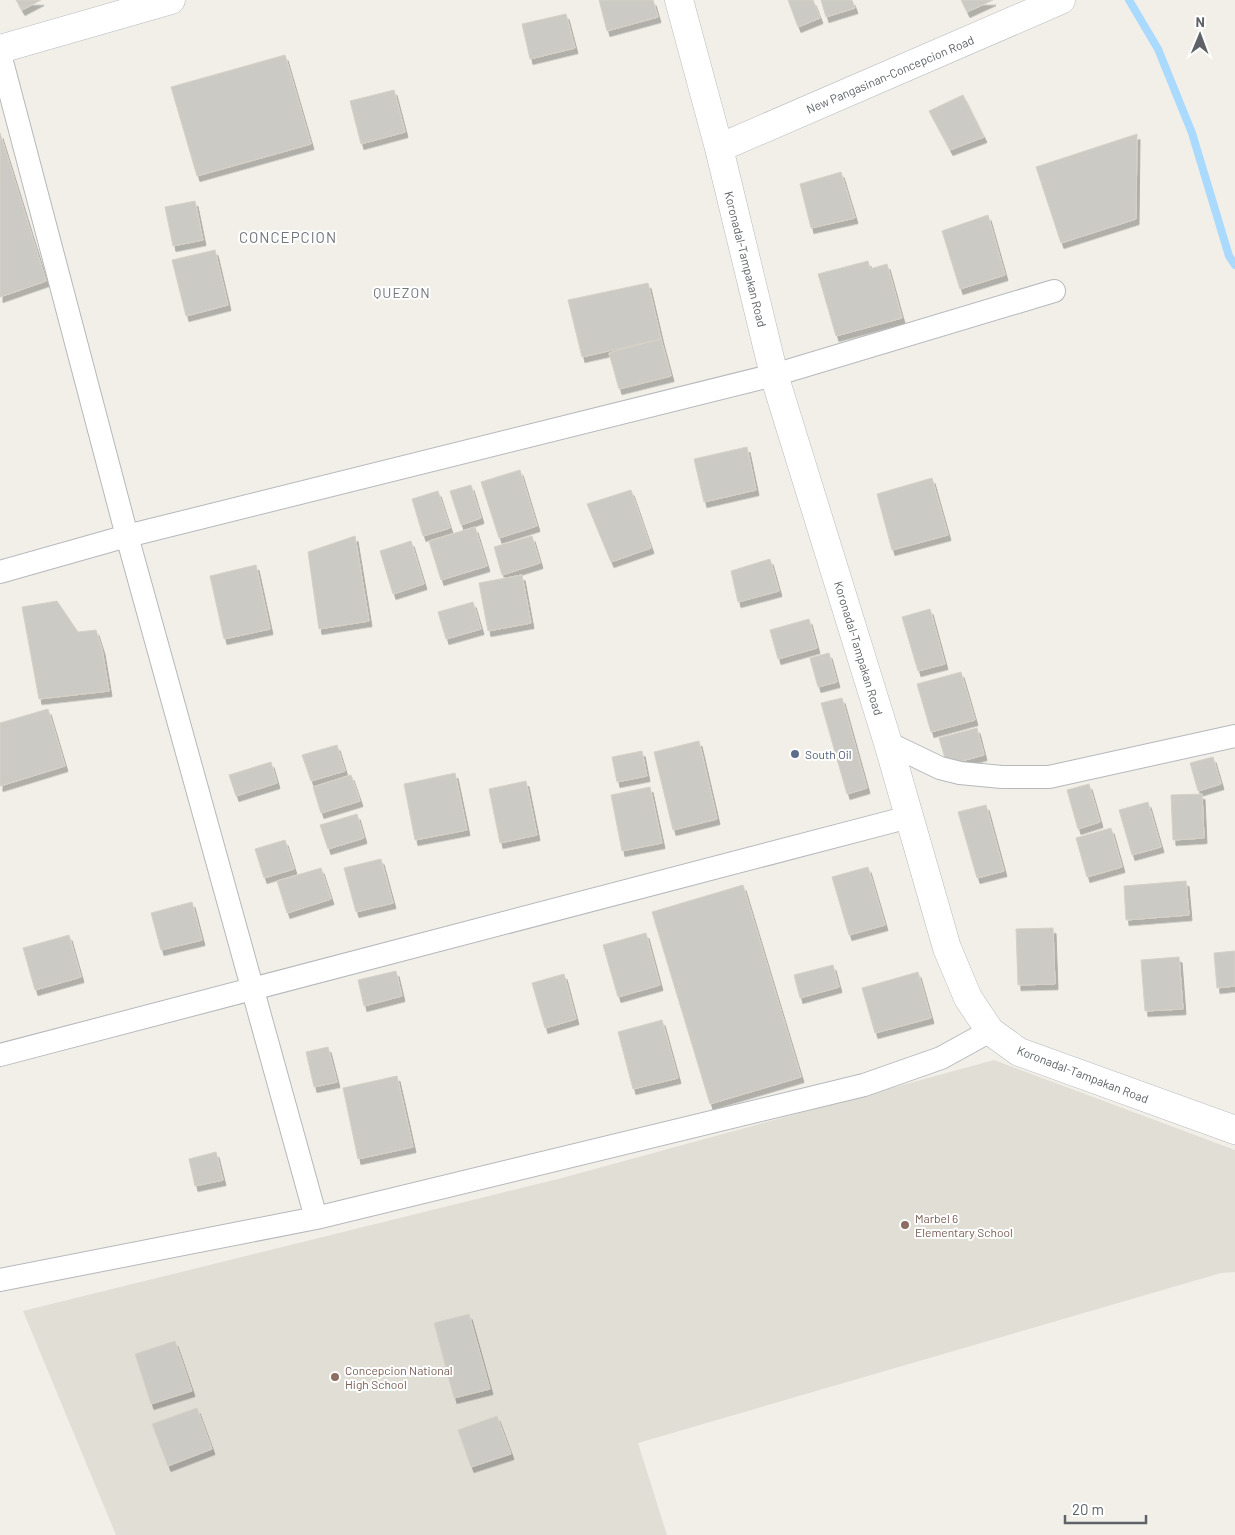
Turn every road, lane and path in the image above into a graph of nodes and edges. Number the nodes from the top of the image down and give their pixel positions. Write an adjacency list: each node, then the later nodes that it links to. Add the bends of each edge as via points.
1 (172, 0): 4 (main road)
2 (679, 0): 6 (main road, Koronadal-Tampakan Road)
3 (1061, 0): 6 (main road, New Pangasinan-Concepcion Road)
4 (0, 49)
5 (0, 54): 9 (street)
6 (719, 148): 8 (main road, Koronadal-Tampakan Road)
7 (1054, 291): 8 (street)
8 (774, 375): 9 (street); 12 (main road, Koronadal-Tampakan Road)
9 (127, 536): 10 (street); 14 (street)
10 (0, 572)
11 (1235, 736): 12 (street, via 1049,777 960,773 940,768)
12 (888, 743): 13 (main road, Koronadal-Tampakan Road)
13 (909, 817): 14 (street); 15 (main road, Koronadal-Tampakan Road, via 947,948 968,998)
14 (253, 988): 16 (street); 18 (street)
15 (990, 1031): 17 (main road, Koronadal-Tampakan Road, via 1019,1052); 18 (street, via 941,1058 864,1085)
16 (0, 1055)
17 (1235, 1130)
18 (316, 1218): 19 (street)
19 (0, 1280)

